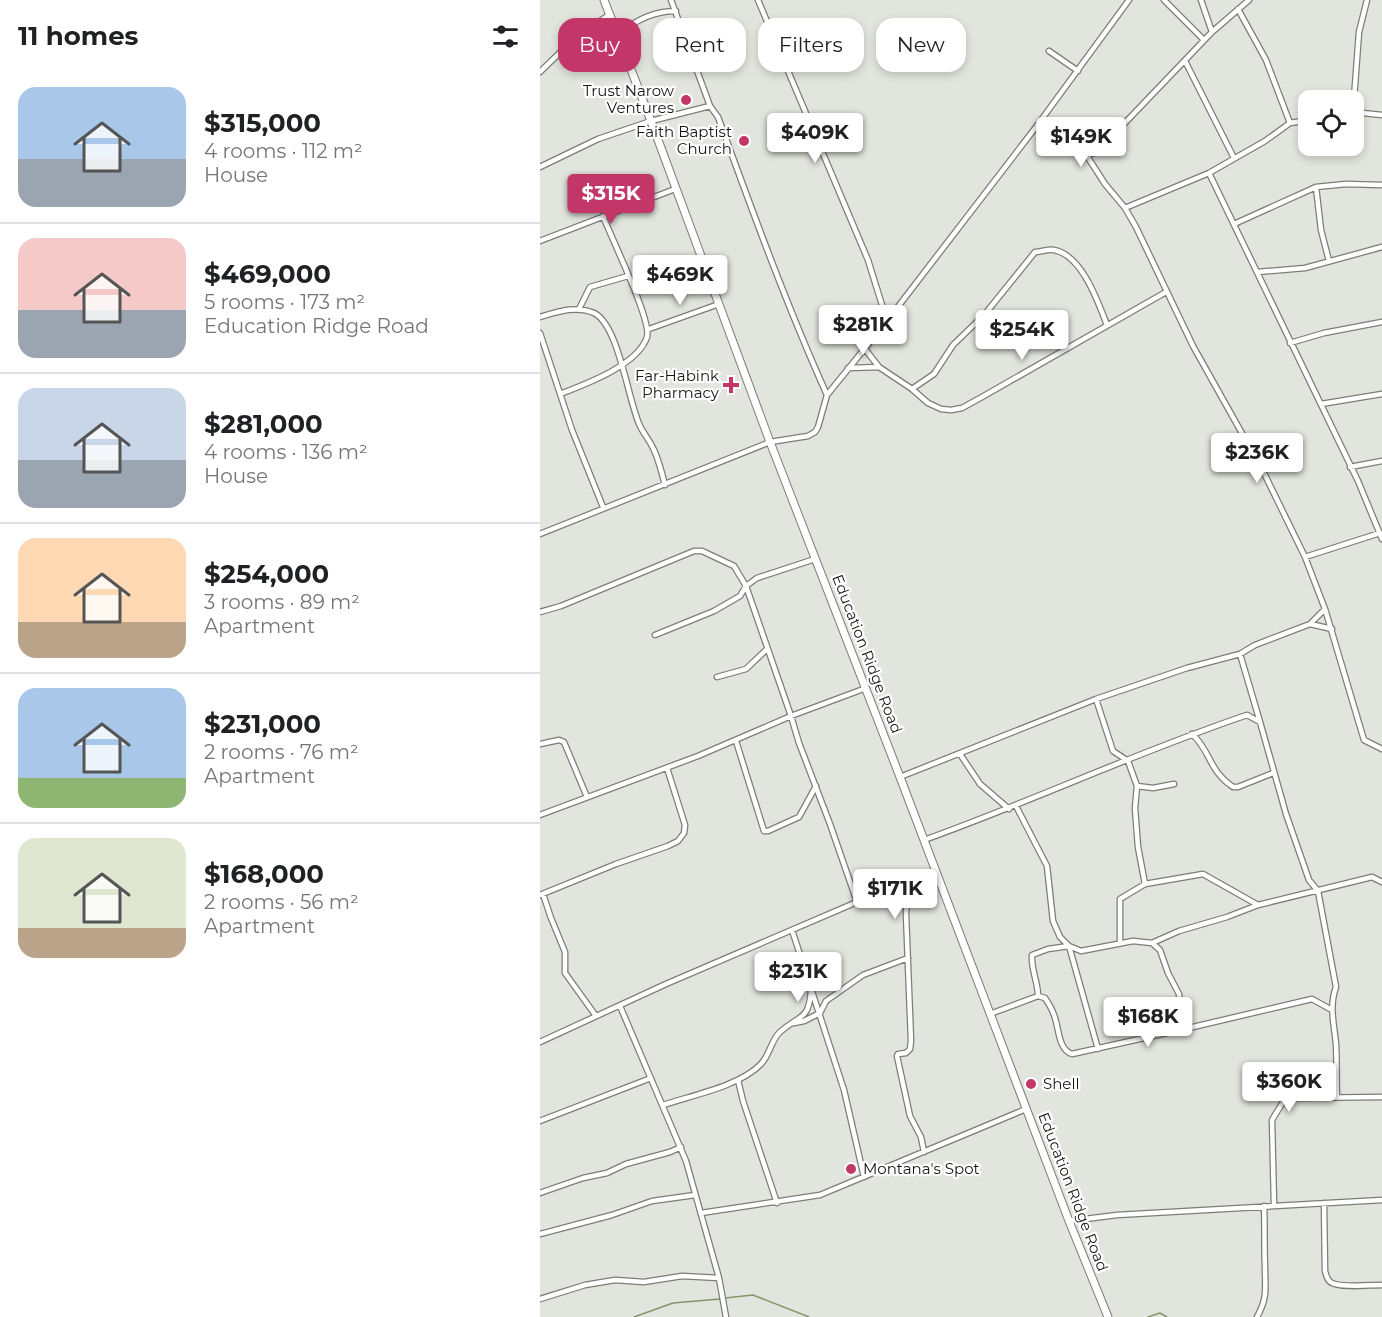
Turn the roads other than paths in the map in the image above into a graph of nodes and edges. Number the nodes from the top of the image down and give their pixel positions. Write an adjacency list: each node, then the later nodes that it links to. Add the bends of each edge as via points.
1 (604, 0): 11 (main road, Education Ridge Road)
2 (671, 0): 10 (street)
3 (758, 0): 48 (street, via 868,260)
4 (1129, 0): 18 (street)
5 (1164, 0): 15 (street)
6 (1202, 0): 14 (street)
7 (1249, 0): 9 (street)
8 (1367, 0): 21 (street, via 1359,32)
9 (1238, 9): 14 (street); 27 (street, via 1266,60)
10 (676, 11): 13 (street); 22 (street)
11 (610, 14): 12 (main road, Education Ridge Road); 19 (street, via 573,40)
12 (612, 18)
13 (641, 19)
14 (1212, 32): 15 (street)
15 (1204, 40): 17 (street)
16 (1049, 51): 18 (street)
17 (1185, 61): 29 (street, via 1099,150); 30 (street)
18 (1078, 71): 28 (street)
19 (540, 72)
20 (632, 72): 25 (main road, Education Ridge Road)
21 (1355, 90)
22 (710, 106): 25 (street); 61 (street, via 718,117 772,265)
23 (1364, 113): 24 (street)
24 (1382, 115)
25 (651, 121): 31 (street, via 598,139); 35 (main road, Education Ridge Road)
26 (1298, 122): 27 (street)
27 (1290, 123): 30 (street)
28 (1036, 127): 29 (street, via 1059,135); 48 (street)
29 (1087, 156): 36 (street)
30 (1234, 158): 32 (street)
31 (540, 167)
32 (1209, 173): 36 (street); 38 (street)
33 (1382, 185): 34 (street)
34 (1316, 187): 38 (street); 41 (street)
35 (675, 189): 37 (street); 45 (main road, Education Ridge Road)
36 (1125, 208): 44 (street)
37 (603, 216): 39 (street); 43 (street)
38 (1234, 224): 42 (street)
39 (540, 241)
40 (1382, 247): 41 (street)
41 (1329, 261): 42 (street, via 1305,268)
42 (1257, 272): 53 (street)
43 (628, 276): 46 (street, via 590,287); 51 (street)
44 (1167, 292): 50 (street); 71 (street)
45 (719, 304): 51 (street); 63 (main road, Education Ridge Road)
46 (579, 309): 47 (street); 55 (street, via 595,314 604,323)
47 (540, 317)
48 (887, 321): 54 (street)
49 (1382, 322): 53 (street)
50 (1107, 325): 58 (street, via 962,408 941,409); 58 (street, via 1079,267 1054,250 1035,252 985,314 953,345 934,374)
51 (649, 329): 55 (street, via 644,344)
52 (540, 333): 59 (street)
53 (1290, 343): 62 (street)
54 (865, 349): 56 (street); 57 (street)
55 (622, 364): 59 (street); 66 (street, via 630,399 654,450)
56 (879, 367): 57 (street); 58 (street)
57 (848, 368): 61 (street)
58 (912, 389)
59 (560, 394): 67 (street)
60 (1382, 394): 62 (street)
61 (828, 395): 63 (street, via 815,432)
62 (1321, 404): 65 (street)
63 (770, 442): 66 (street); 72 (main road, Education Ridge Road)
64 (1382, 461): 65 (street)
65 (1350, 467): 68 (street)
66 (665, 485): 67 (street)
67 (603, 507): 69 (street)
68 (1381, 532): 70 (street); 71 (street)
69 (540, 534)
70 (1382, 538)
71 (1305, 557): 74 (street)
72 (815, 559): 73 (street, via 757,578); 82 (main road, Education Ridge Road)
73 (746, 586): 75 (street, via 734,566 698,550); 78 (street, via 740,596 714,611); 79 (street)
74 (1325, 609): 76 (street); 77 (street)
75 (540, 612)
76 (1310, 624): 77 (street); 80 (street)
77 (1332, 630): 89 (street, via 1364,740)
78 (655, 635)
79 (767, 650): 81 (street, via 746,669); 84 (street)
80 (1240, 654): 83 (street); 85 (street)
81 (717, 677)
82 (866, 688): 84 (street); 94 (main road, Education Ridge Road)
83 (1095, 699): 90 (street); 91 (street, via 1113,750)
84 (791, 716): 87 (street); 96 (street)
85 (1260, 722): 86 (street, via 1246,715); 93 (street)
86 (1192, 734): 91 (street); 93 (street, via 1202,742 1217,774 1233,787)
87 (736, 741): 92 (street); 96 (street, via 764,831 799,817)
88 (540, 744): 98 (street, via 564,742)
89 (1382, 749)
90 (960, 754): 94 (street); 100 (street, via 980,784)
91 (1128, 761): 97 (street); 99 (street)
92 (667, 768): 98 (street); 108 (street, via 686,825 678,841)
93 (1273, 772): 107 (street, via 1309,880)
94 (900, 777): 102 (main road, Education Ridge Road)
95 (1174, 784): 97 (street)
96 (816, 786): 109 (street)
97 (1137, 786): 106 (street, via 1138,847)
98 (586, 797): 101 (street)
99 (1016, 806): 100 (street); 114 (street, via 1047,866 1053,921)
100 (1009, 809): 102 (street)
101 (540, 815)
102 (924, 840): 103 (main road, Education Ridge Road)
103 (936, 870): 104 (street); 121 (main road, Education Ridge Road)
104 (908, 882): 109 (street); 115 (street)
105 (1382, 882): 107 (street, via 1372,877)
106 (1145, 884): 110 (street, via 1203,874); 112 (street, via 1120,899)
107 (1318, 891): 110 (street); 119 (street, via 1336,987)
108 (542, 894): 122 (street, via 565,952 565,973)
109 (857, 902): 111 (street)
110 (1258, 905): 113 (street)
111 (792, 930): 116 (street); 118 (street)
112 (1120, 943): 113 (street); 114 (street, via 1081,951)
113 (1152, 943): 124 (street, via 1160,950 1179,994 1181,1022)
114 (1069, 946): 117 (street, via 1032,955); 126 (street)
115 (908, 958): 120 (street, via 863,975 826,1001); 135 (street, via 911,1041 910,1049 898,1054 897,1060 910,1116)
116 (811, 987): 120 (street); 123 (street, via 808,1009)
117 (1038, 996): 121 (street); 126 (street, via 1050,1006 1068,1053)
118 (620, 1006): 122 (street); 127 (street)
119 (1332, 1010): 124 (street, via 1312,999); 129 (street)
120 (820, 1012): 123 (street); 136 (street, via 844,1090)
121 (990, 1014): 132 (main road, Education Ridge Road)
122 (596, 1016): 125 (street)
123 (793, 1023): 128 (street, via 776,1035 764,1061)
124 (1171, 1032): 126 (street)
125 (540, 1042)
126 (1098, 1049)
127 (651, 1078): 131 (street); 133 (street)
128 (738, 1080): 131 (street); 140 (street)
129 (1337, 1096): 130 (street); 142 (street, via 1296,1098 1283,1102 1277,1109 1271,1131)
130 (1382, 1097)
131 (663, 1106): 134 (street)
132 (1026, 1109): 135 (street); 145 (main road, Education Ridge Road)
133 (540, 1121)
134 (681, 1147): 137 (street); 138 (street)
135 (924, 1152): 136 (street)
136 (864, 1177): 140 (street, via 820,1196)
137 (540, 1193)
138 (695, 1195): 144 (street); 146 (street, via 652,1201)
139 (1382, 1200): 141 (street)
140 (777, 1203): 144 (street)
141 (1324, 1203): 142 (street); 148 (street, via 1327,1279 1341,1285)
142 (1274, 1205): 143 (street)
143 (1264, 1206): 145 (street); 152 (street, via 1267,1287)
144 (701, 1213): 147 (street)
145 (1069, 1221): 151 (main road, Education Ridge Road)
146 (540, 1234)
147 (719, 1278): 149 (street, via 615,1280); 150 (street)
148 (1382, 1285)
149 (540, 1299)
150 (726, 1317)
151 (1108, 1317)
152 (1257, 1317)

